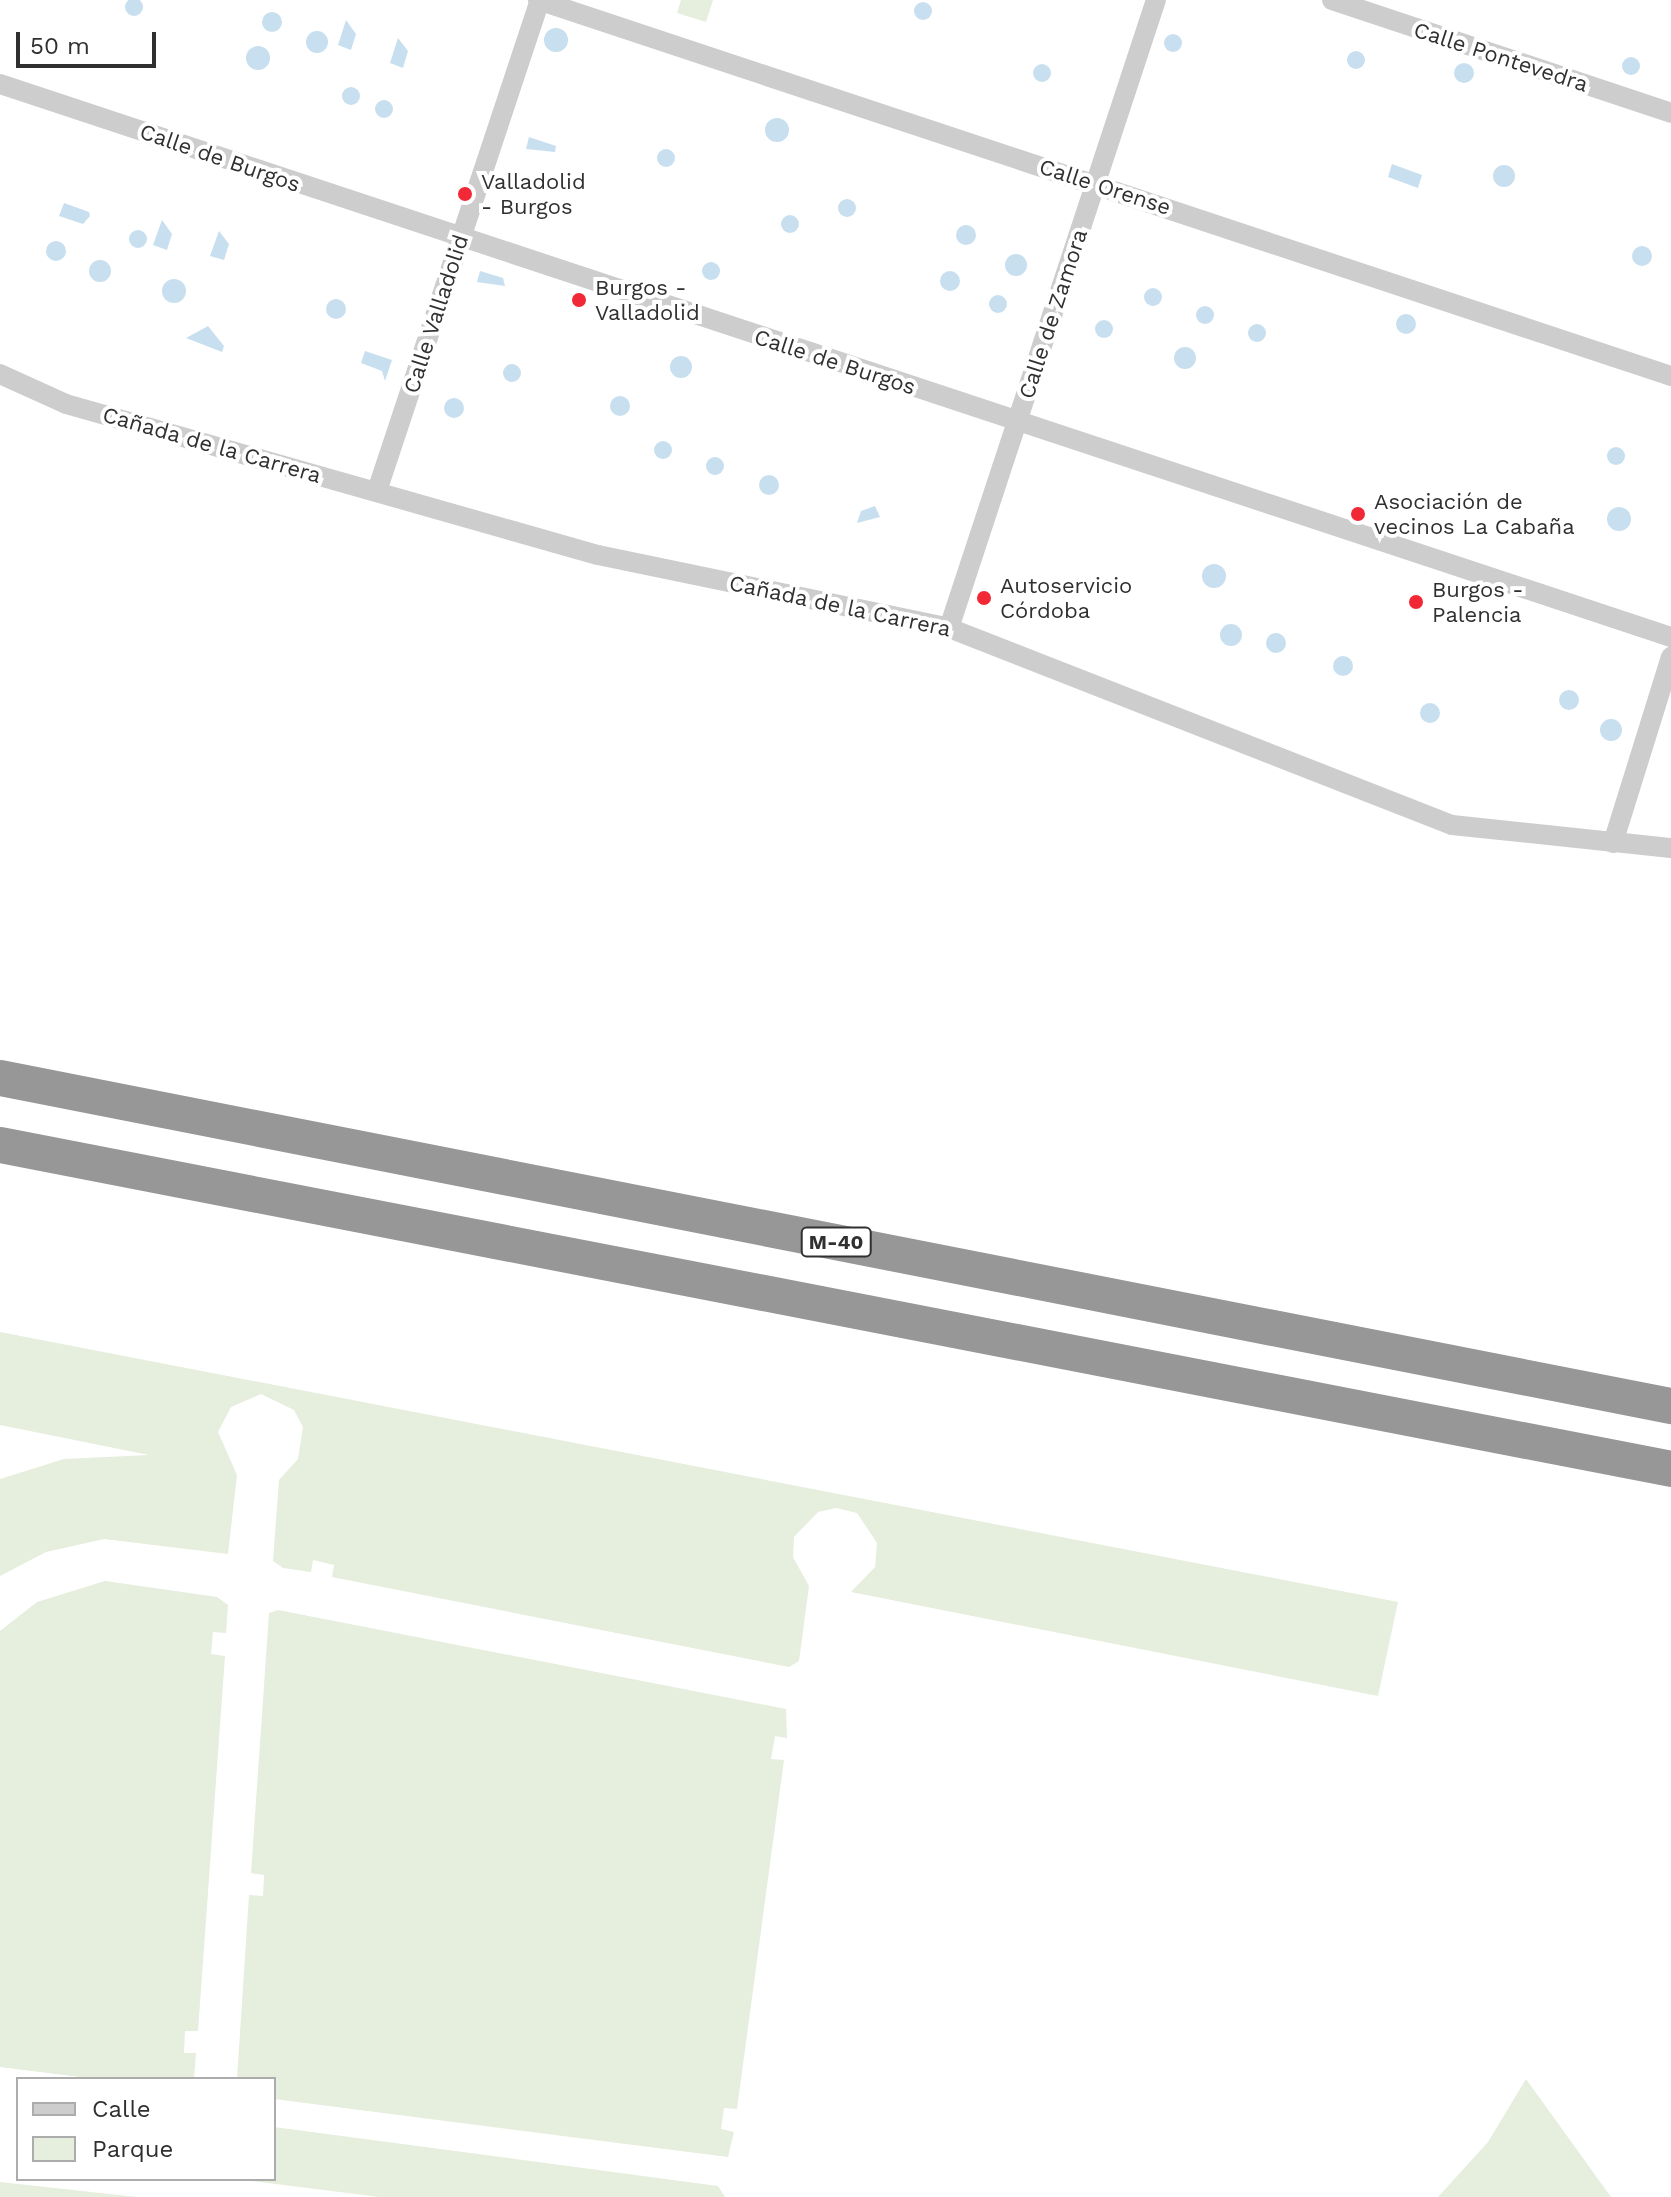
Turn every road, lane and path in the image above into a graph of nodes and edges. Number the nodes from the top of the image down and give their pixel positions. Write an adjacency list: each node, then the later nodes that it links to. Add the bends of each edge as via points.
1 (540, 0): 6 (street, Calle Orense); 7 (street, Calle Valladolid)
2 (1156, 0): 6 (street, Calle de Zamora)
3 (1332, 0): 5 (street, Calle Pontevedra)
4 (0, 84): 7 (street, Calle de Burgos)
5 (1671, 113)
6 (1096, 184): 9 (street, Calle Orense); 10 (street, Calle de Zamora)
7 (460, 240): 10 (street, Calle de Burgos); 11 (street, Calle Valladolid)
8 (0, 374): 11 (street, Cañada de la Carrera, via 66,404)
9 (1671, 376)
10 (1018, 421): 12 (street, Calle de Zamora); 13 (street, Calle de Burgos)
11 (377, 491): 12 (street, Cañada de la Carrera, via 598,555)
12 (949, 628): 15 (street, Cañada de la Carrera, via 1452,825)
13 (1671, 637)
14 (1671, 657): 15 (street)
15 (1613, 843): 16 (street, Cañada de la Carrera)
16 (1671, 848)
17 (0, 1078): 19 (highway, M-40)
18 (0, 1145): 20 (highway)
19 (1671, 1406)
20 (1671, 1469)

